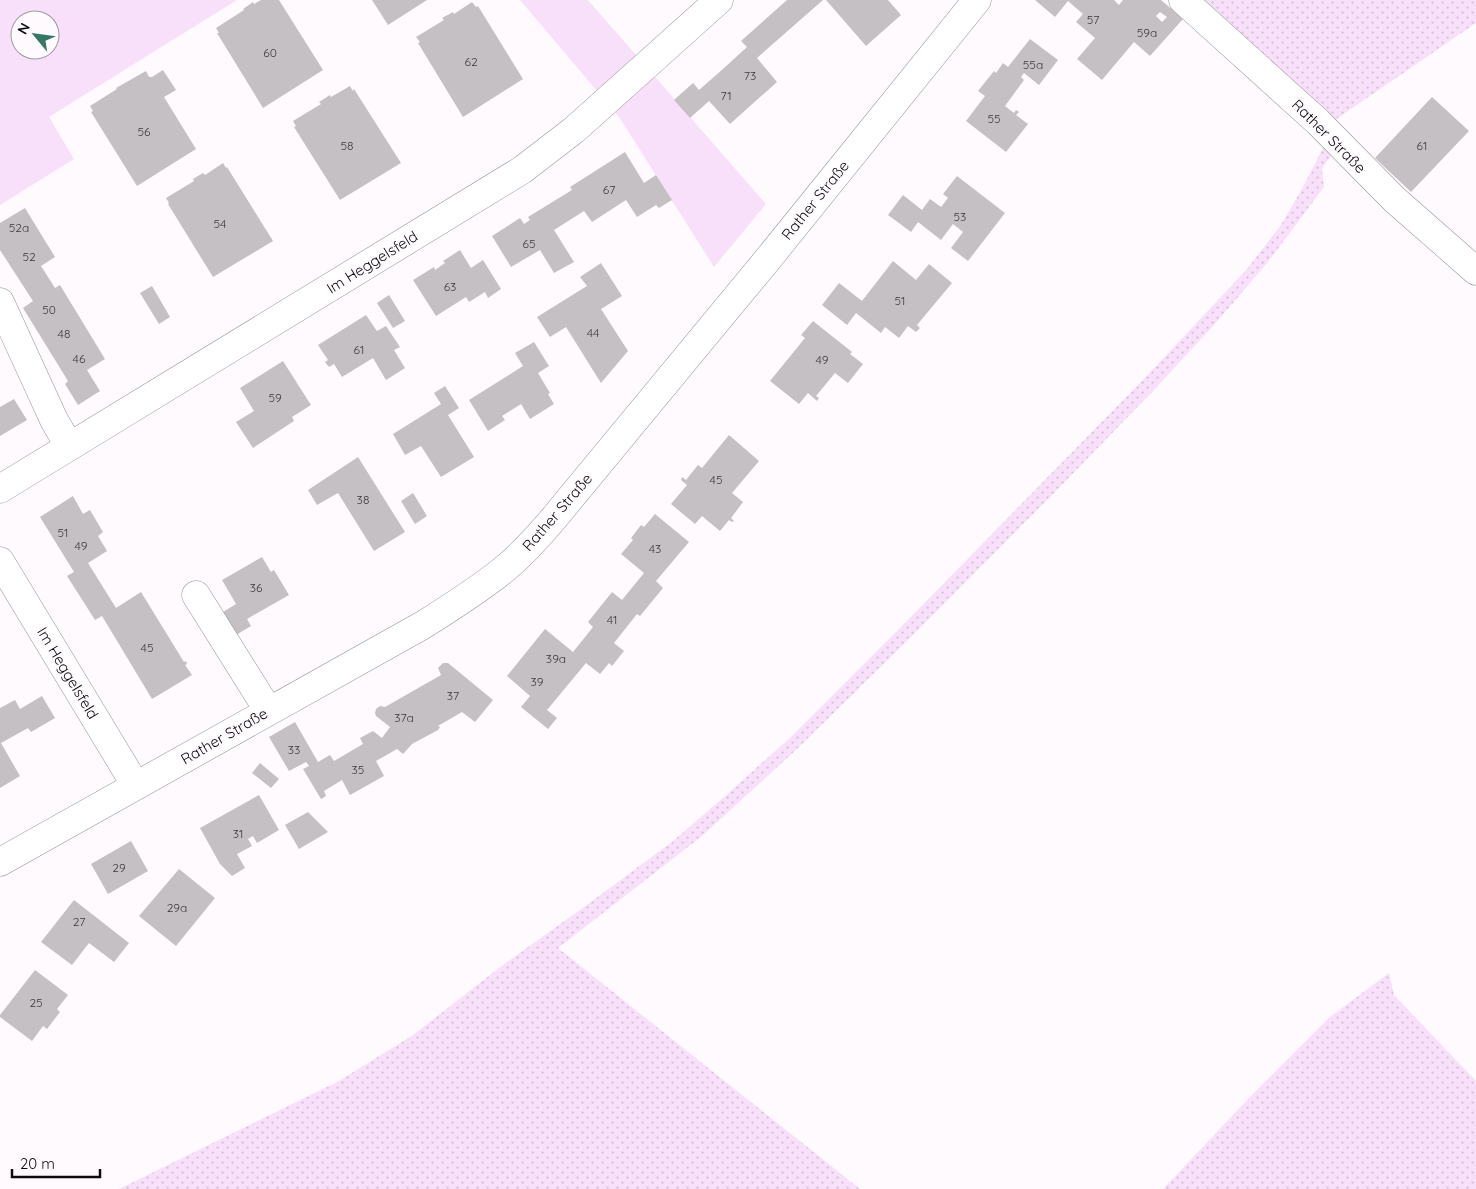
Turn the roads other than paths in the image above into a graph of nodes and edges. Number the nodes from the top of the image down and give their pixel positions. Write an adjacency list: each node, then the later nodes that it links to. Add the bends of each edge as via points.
1 (719, 0): 6 (street, Im Heggelsfeld, via 574,130 522,170)
2 (1183, 0): 4 (street, Rather Straße, via 1318,122 1395,200)
3 (966, 4): 10 (street, Rather Straße, via 768,259 536,539 504,570 461,601)
4 (1476, 271)
5 (0, 302): 6 (street)
6 (68, 446): 7 (street, Im Heggelsfeld)
7 (0, 489)
8 (0, 561): 11 (street, Im Heggelsfeld)
9 (196, 595): 10 (street)
10 (268, 710): 11 (street, Rather Straße)
11 (136, 786): 12 (street, Rather Straße)
12 (0, 862)

